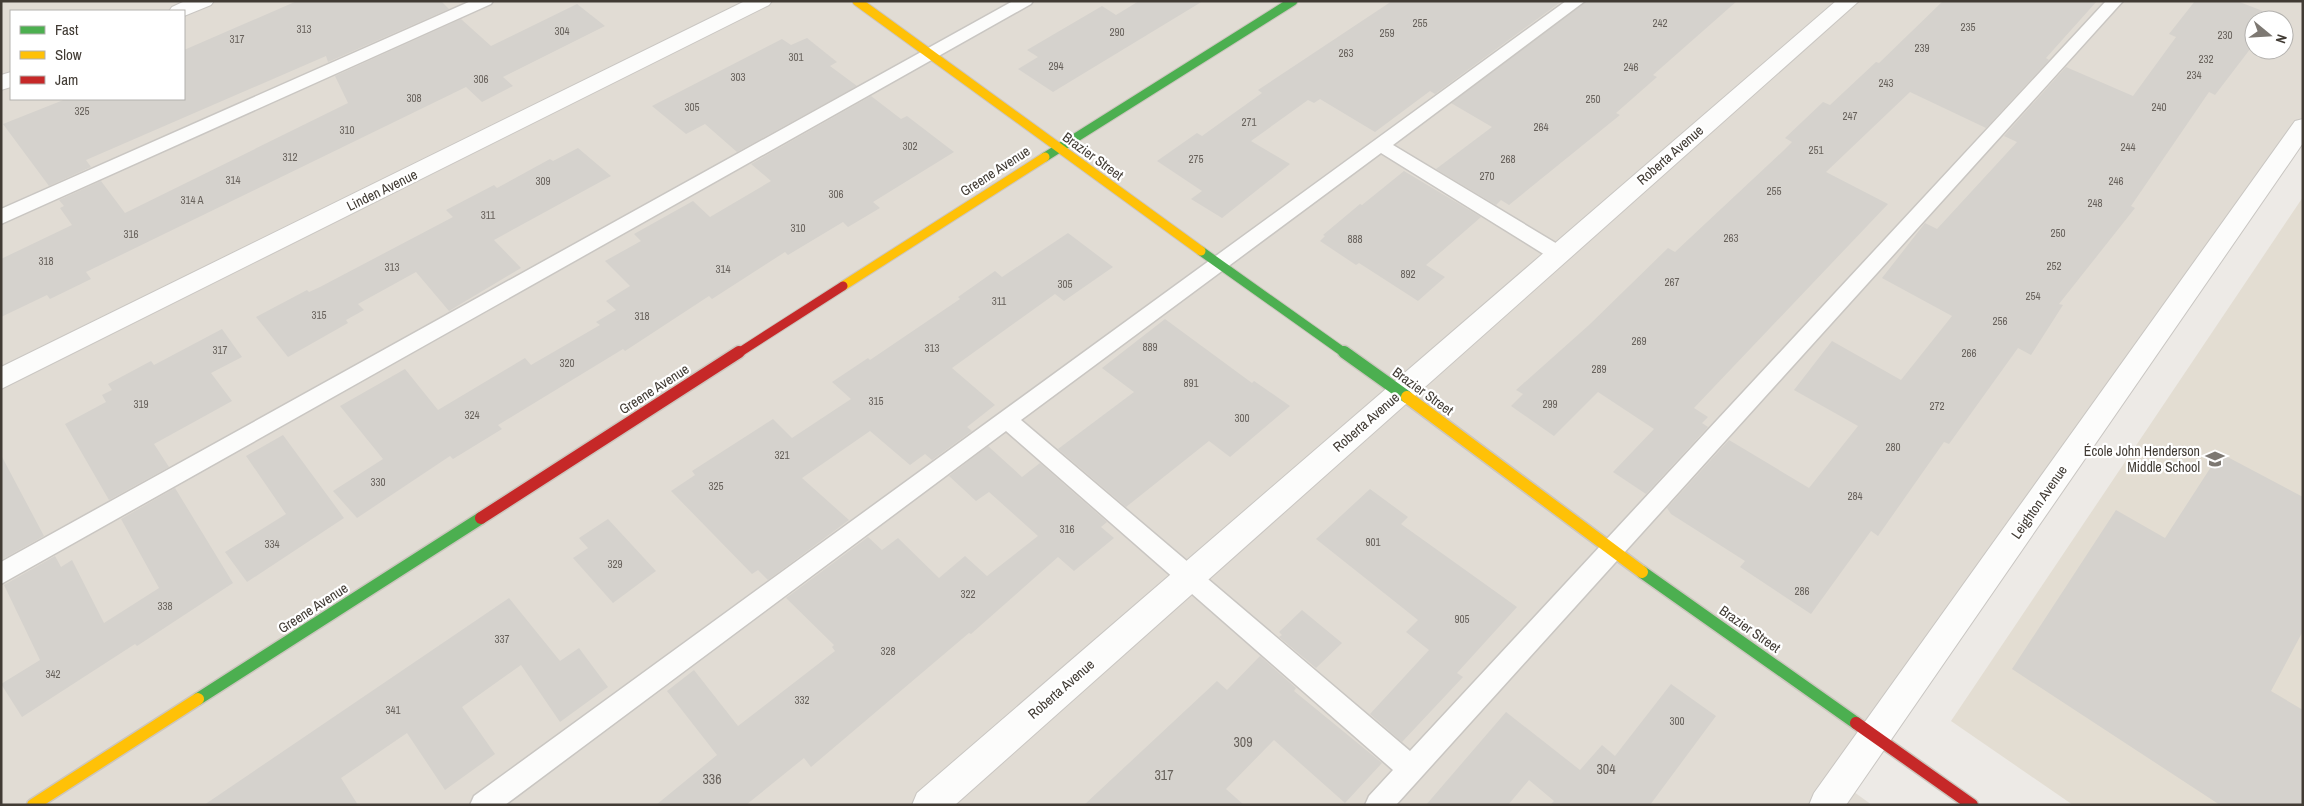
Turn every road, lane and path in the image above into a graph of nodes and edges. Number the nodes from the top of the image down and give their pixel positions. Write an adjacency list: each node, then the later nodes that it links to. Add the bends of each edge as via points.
1 (204, 1): 10 (street)
2 (485, 1): 15 (lane)
3 (762, 1): 18 (street, Linden Avenue)
4 (857, 1): 11 (street, Brazier Street)
5 (1025, 1): 11 (lane)
6 (1293, 1): 14 (street, Greene Avenue)
7 (1576, 1): 13 (lane)
8 (1849, 1): 16 (street, Roberta Avenue)
9 (2115, 1): 21 (lane)
10 (182, 10)
11 (932, 54): 14 (street, Brazier Street); 22 (lane)
12 (2303, 126): 24 (street, Leighton Avenue)
13 (1380, 145): 16 (lane); 17 (lane)
14 (1057, 149): 17 (street, Brazier Street); 26 (street, Greene Avenue)
15 (1, 217)
16 (1557, 253): 19 (street, Roberta Avenue)
17 (1218, 263): 19 (street, Brazier Street); 20 (lane)
18 (1, 380)
19 (1400, 392): 21 (street, Brazier Street); 23 (street, Roberta Avenue)
20 (1006, 419): 23 (lane); 27 (lane)
21 (1611, 550): 24 (street, Brazier Street); 25 (lane)
22 (1, 574)
23 (1190, 576): 25 (lane); 28 (street, Roberta Avenue)
24 (1874, 736): 30 (street, Leighton Avenue); 31 (street, Brazier Street)
25 (1411, 769): 29 (lane)
26 (33, 805)
27 (483, 805)
28 (929, 805)
29 (1378, 805)
30 (1826, 805)
31 (1972, 805)

